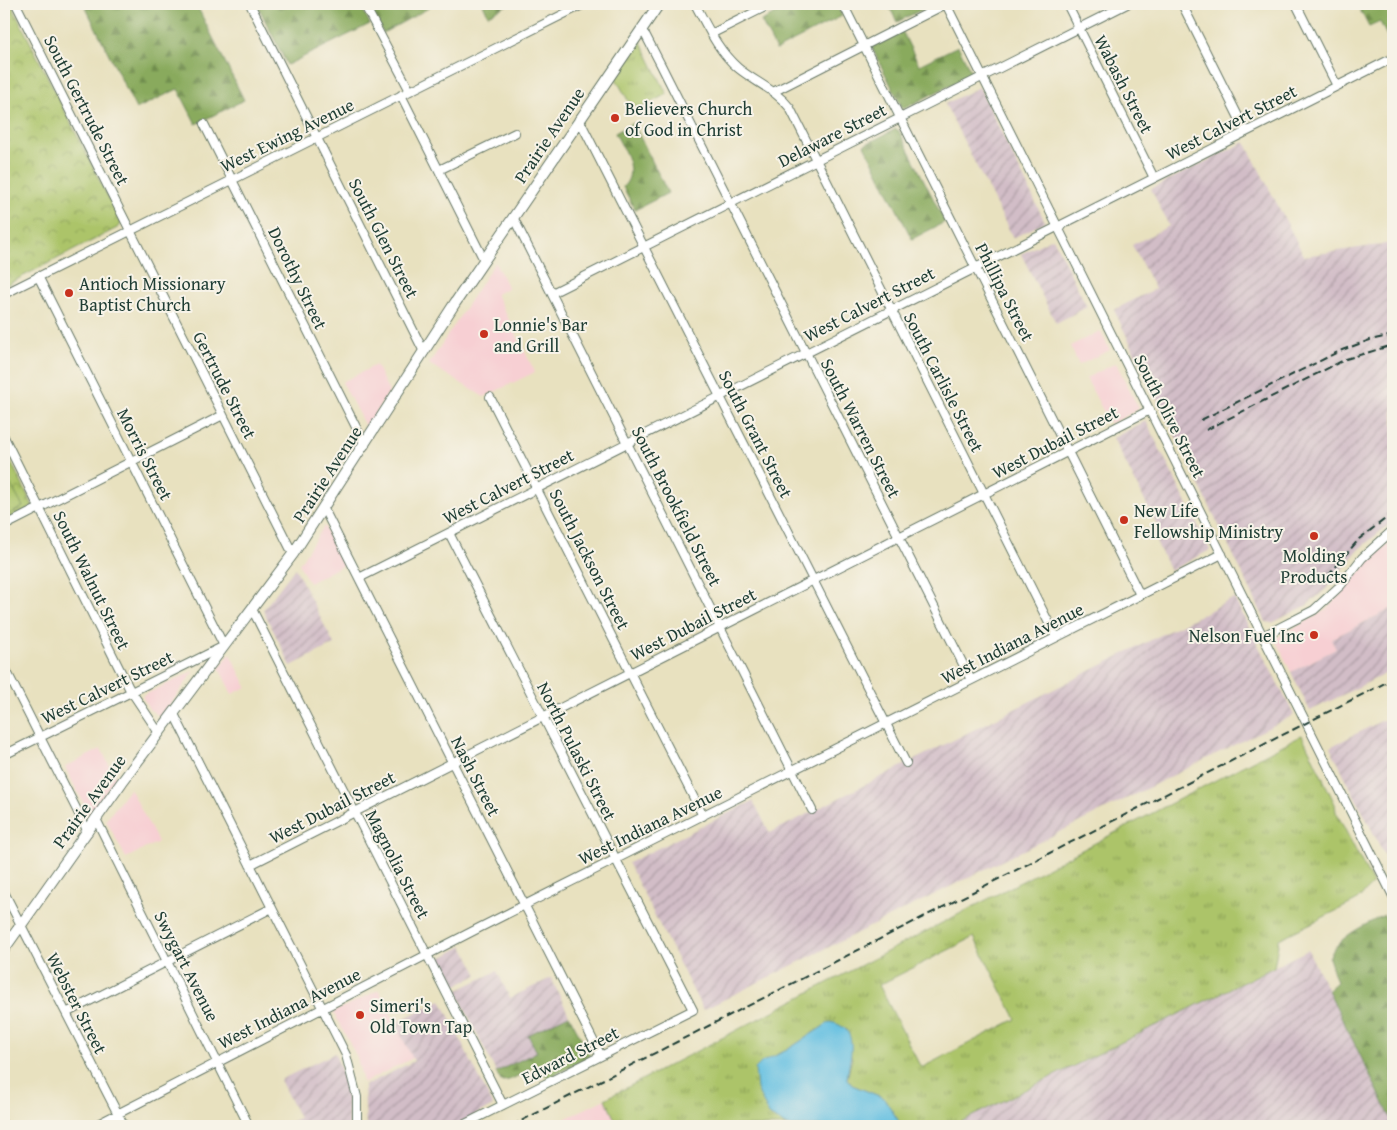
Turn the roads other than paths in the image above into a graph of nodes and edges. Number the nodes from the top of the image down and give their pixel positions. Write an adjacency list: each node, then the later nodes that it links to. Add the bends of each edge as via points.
1 (16, 4): 37 (street, South Gertrude Street)
2 (250, 4): 29 (street, South Glen Street)
3 (364, 4): 21 (street)
4 (584, 4): 21 (street, West Ewing Avenue)
5 (659, 4): 15 (main road, Prairie Avenue)
6 (695, 4): 16 (street, South Carlisle Street)
7 (771, 4): 16 (street)
8 (843, 4): 17 (street, Phillipa Street)
9 (946, 4): 17 (street); 19 (street, South Olive Street)
10 (1067, 4): 14 (street, Wabash Street)
11 (1126, 4): 14 (street, Delaware Street)
12 (1182, 4): 28 (street)
13 (1296, 4): 20 (street)
14 (1079, 28): 19 (street, Delaware Street); 32 (street, Wabash Street)
15 (641, 30): 25 (main road, Prairie Avenue); 34 (street, South Warren Street)
16 (711, 34): 22 (street, South Carlisle Street, via 737,68)
17 (864, 45): 22 (street); 24 (street, Phillipa Street)
18 (1393, 58): 20 (street, West Calvert Street)
19 (982, 76): 24 (street, Delaware Street); 36 (street, South Olive Street)
20 (1337, 86): 28 (street, West Calvert Street)
21 (410, 91): 23 (street, West Ewing Avenue)
22 (773, 92): 30 (street, South Carlisle Street, via 790,108)
23 (401, 96): 29 (street, West Ewing Avenue); 31 (street)
24 (900, 117): 30 (street, Delaware Street); 40 (street, Phillipa Street)
25 (579, 119): 35 (main road, Prairie Avenue); 38 (street, South Grant Street)
26 (204, 124): 33 (street, Dorothy Street)
27 (515, 132): 31 (street)
28 (1246, 132): 32 (street, West Calvert Street)
29 (318, 137): 33 (street, West Ewing Avenue); 45 (street, South Glen Street)
30 (816, 160): 34 (street, Delaware Street); 44 (street, South Carlisle Street)
31 (439, 170): 39 (street)
32 (1154, 178): 36 (street, West Calvert Street)
33 (232, 180): 37 (street, West Ewing Avenue); 53 (street, Dorothy Street)
34 (730, 202): 38 (street, Delaware Street); 46 (street, South Warren Street)
35 (513, 217): 39 (main road, Prairie Avenue); 42 (street, South Brookfield Street)
36 (1058, 226): 40 (street, West Calvert Street); 49 (street, South Olive Street)
37 (130, 230): 41 (street, West Ewing Avenue); 50 (street, Gertrude Street)
38 (645, 247): 42 (street, Delaware Street); 47 (street, South Grant Street)
39 (484, 260): 45 (main road, Prairie Avenue)
40 (976, 268): 44 (street, West Calvert Street); 54 (street, Phillipa Street)
41 (38, 276): 43 (street, West Ewing Avenue); 55 (street, Morris Street)
42 (552, 292): 52 (street, South Brookfield Street)
43 (4, 294)
44 (891, 310): 46 (street, West Calvert Street); 57 (street, South Carlisle Street)
45 (424, 352): 53 (main road, Prairie Avenue)
46 (806, 353): 47 (street, West Calvert Street); 63 (street, South Warren Street)
47 (721, 396): 52 (street, West Calvert Street); 67 (street, South Grant Street)
48 (490, 397): 56 (street, South Jackson Street)
49 (1150, 410): 54 (street, West Dubail Street); 65 (street, South Olive Street)
50 (223, 415): 55 (street); 64 (street, Gertrude Street)
51 (4, 437): 58 (street, South Walnut Street)
52 (628, 442): 56 (street, West Calvert Street); 70 (street, South Brookfield Street)
53 (365, 445): 59 (main road, Prairie Avenue)
54 (1068, 452): 57 (street, West Dubail Street); 68 (street, Phillipa Street)
55 (131, 461): 58 (street); 73 (street, Morris Street)
56 (537, 488): 62 (street, West Calvert Street); 75 (street, South Jackson Street)
57 (984, 494): 63 (street, West Dubail Street); 72 (street, South Carlisle Street)
58 (40, 508): 60 (street); 77 (street, South Walnut Street)
59 (324, 509): 64 (main road, Prairie Avenue); 66 (street, Nash Street)
60 (4, 526)
61 (1393, 530): 71 (street, via 1314,610)
62 (449, 532): 66 (street, West Calvert Street); 79 (street, North Pulaski Street)
63 (900, 537): 67 (street, West Dubail Street); 76 (street, South Warren Street)
64 (293, 554): 69 (main road, Prairie Avenue)
65 (1222, 554): 68 (street, West Indiana Avenue); 71 (street, South Olive Street)
66 (359, 578): 84 (street, Nash Street)
67 (814, 580): 70 (street, West Dubail Street); 80 (street, South Grant Street)
68 (1140, 594): 72 (street, West Indiana Avenue)
69 (252, 608): 73 (main road, Prairie Avenue); 88 (street, Magnolia Street)
70 (721, 627): 75 (street, West Dubail Street); 86 (street, South Brookfield Street)
71 (1263, 636): 95 (street, South Olive Street)
72 (1056, 637): 76 (street, West Indiana Avenue)
73 (224, 646): 77 (street, West Calvert Street); 78 (main road, Prairie Avenue)
74 (4, 666): 82 (street)
75 (630, 673): 79 (street, West Dubail Street); 89 (street, South Jackson Street)
76 (971, 680): 80 (street, West Indiana Avenue)
77 (131, 691): 81 (street, South Walnut Street); 82 (street, West Calvert Street)
78 (174, 714): 81 (main road, Prairie Avenue); 93 (street)
79 (542, 717): 84 (street, West Dubail Street); 92 (street, North Pulaski Street)
80 (886, 723): 85 (street, South Grant Street); 86 (street, West Indiana Avenue)
81 (159, 733): 90 (main road, Prairie Avenue)
82 (39, 736): 83 (street, West Calvert Street); 91 (street)
83 (4, 755)
84 (452, 763): 88 (street, West Dubail Street); 96 (street, Nash Street)
85 (906, 763)
86 (793, 770): 87 (street, South Brookfield Street); 89 (street, West Indiana Avenue)
87 (812, 810)
88 (355, 812): 93 (street, West Dubail Street); 100 (street, Magnolia Street)
89 (703, 816): 92 (street, West Indiana Avenue)
90 (96, 820): 91 (main road, Prairie Avenue); 101 (street, Swygart Avenue)
91 (88, 832): 98 (main road, Prairie Avenue)
92 (615, 859): 96 (street, West Indiana Avenue); 103 (street, North Pulaski Street)
93 (250, 865): 97 (street)
94 (4, 892): 98 (street, Webster Street)
95 (1393, 896)
96 (524, 905): 100 (street, West Indiana Avenue); 105 (street, Nash Street)
97 (272, 908): 101 (street); 102 (street)
98 (21, 925): 99 (main road, Prairie Avenue); 104 (street, Webster Street)
99 (4, 949)
100 (427, 954): 102 (street, West Indiana Avenue); 107 (street, Magnolia Street)
101 (168, 961): 104 (street); 106 (street, Swygart Avenue)
102 (322, 1008): 106 (street, West Indiana Avenue); 112 (street, via 353,1074)
103 (693, 1010): 105 (street, Edward Street)
104 (66, 1013): 108 (street, Webster Street)
105 (601, 1056): 107 (street, Edward Street)
106 (218, 1061): 108 (street, West Indiana Avenue); 111 (street, Swygart Avenue)
107 (503, 1105): 113 (street, Edward Street)
108 (117, 1114): 109 (street, West Indiana Avenue); 110 (street, Webster Street)
109 (94, 1126)
110 (124, 1126)
111 (250, 1126)
112 (357, 1126)
113 (461, 1126)

